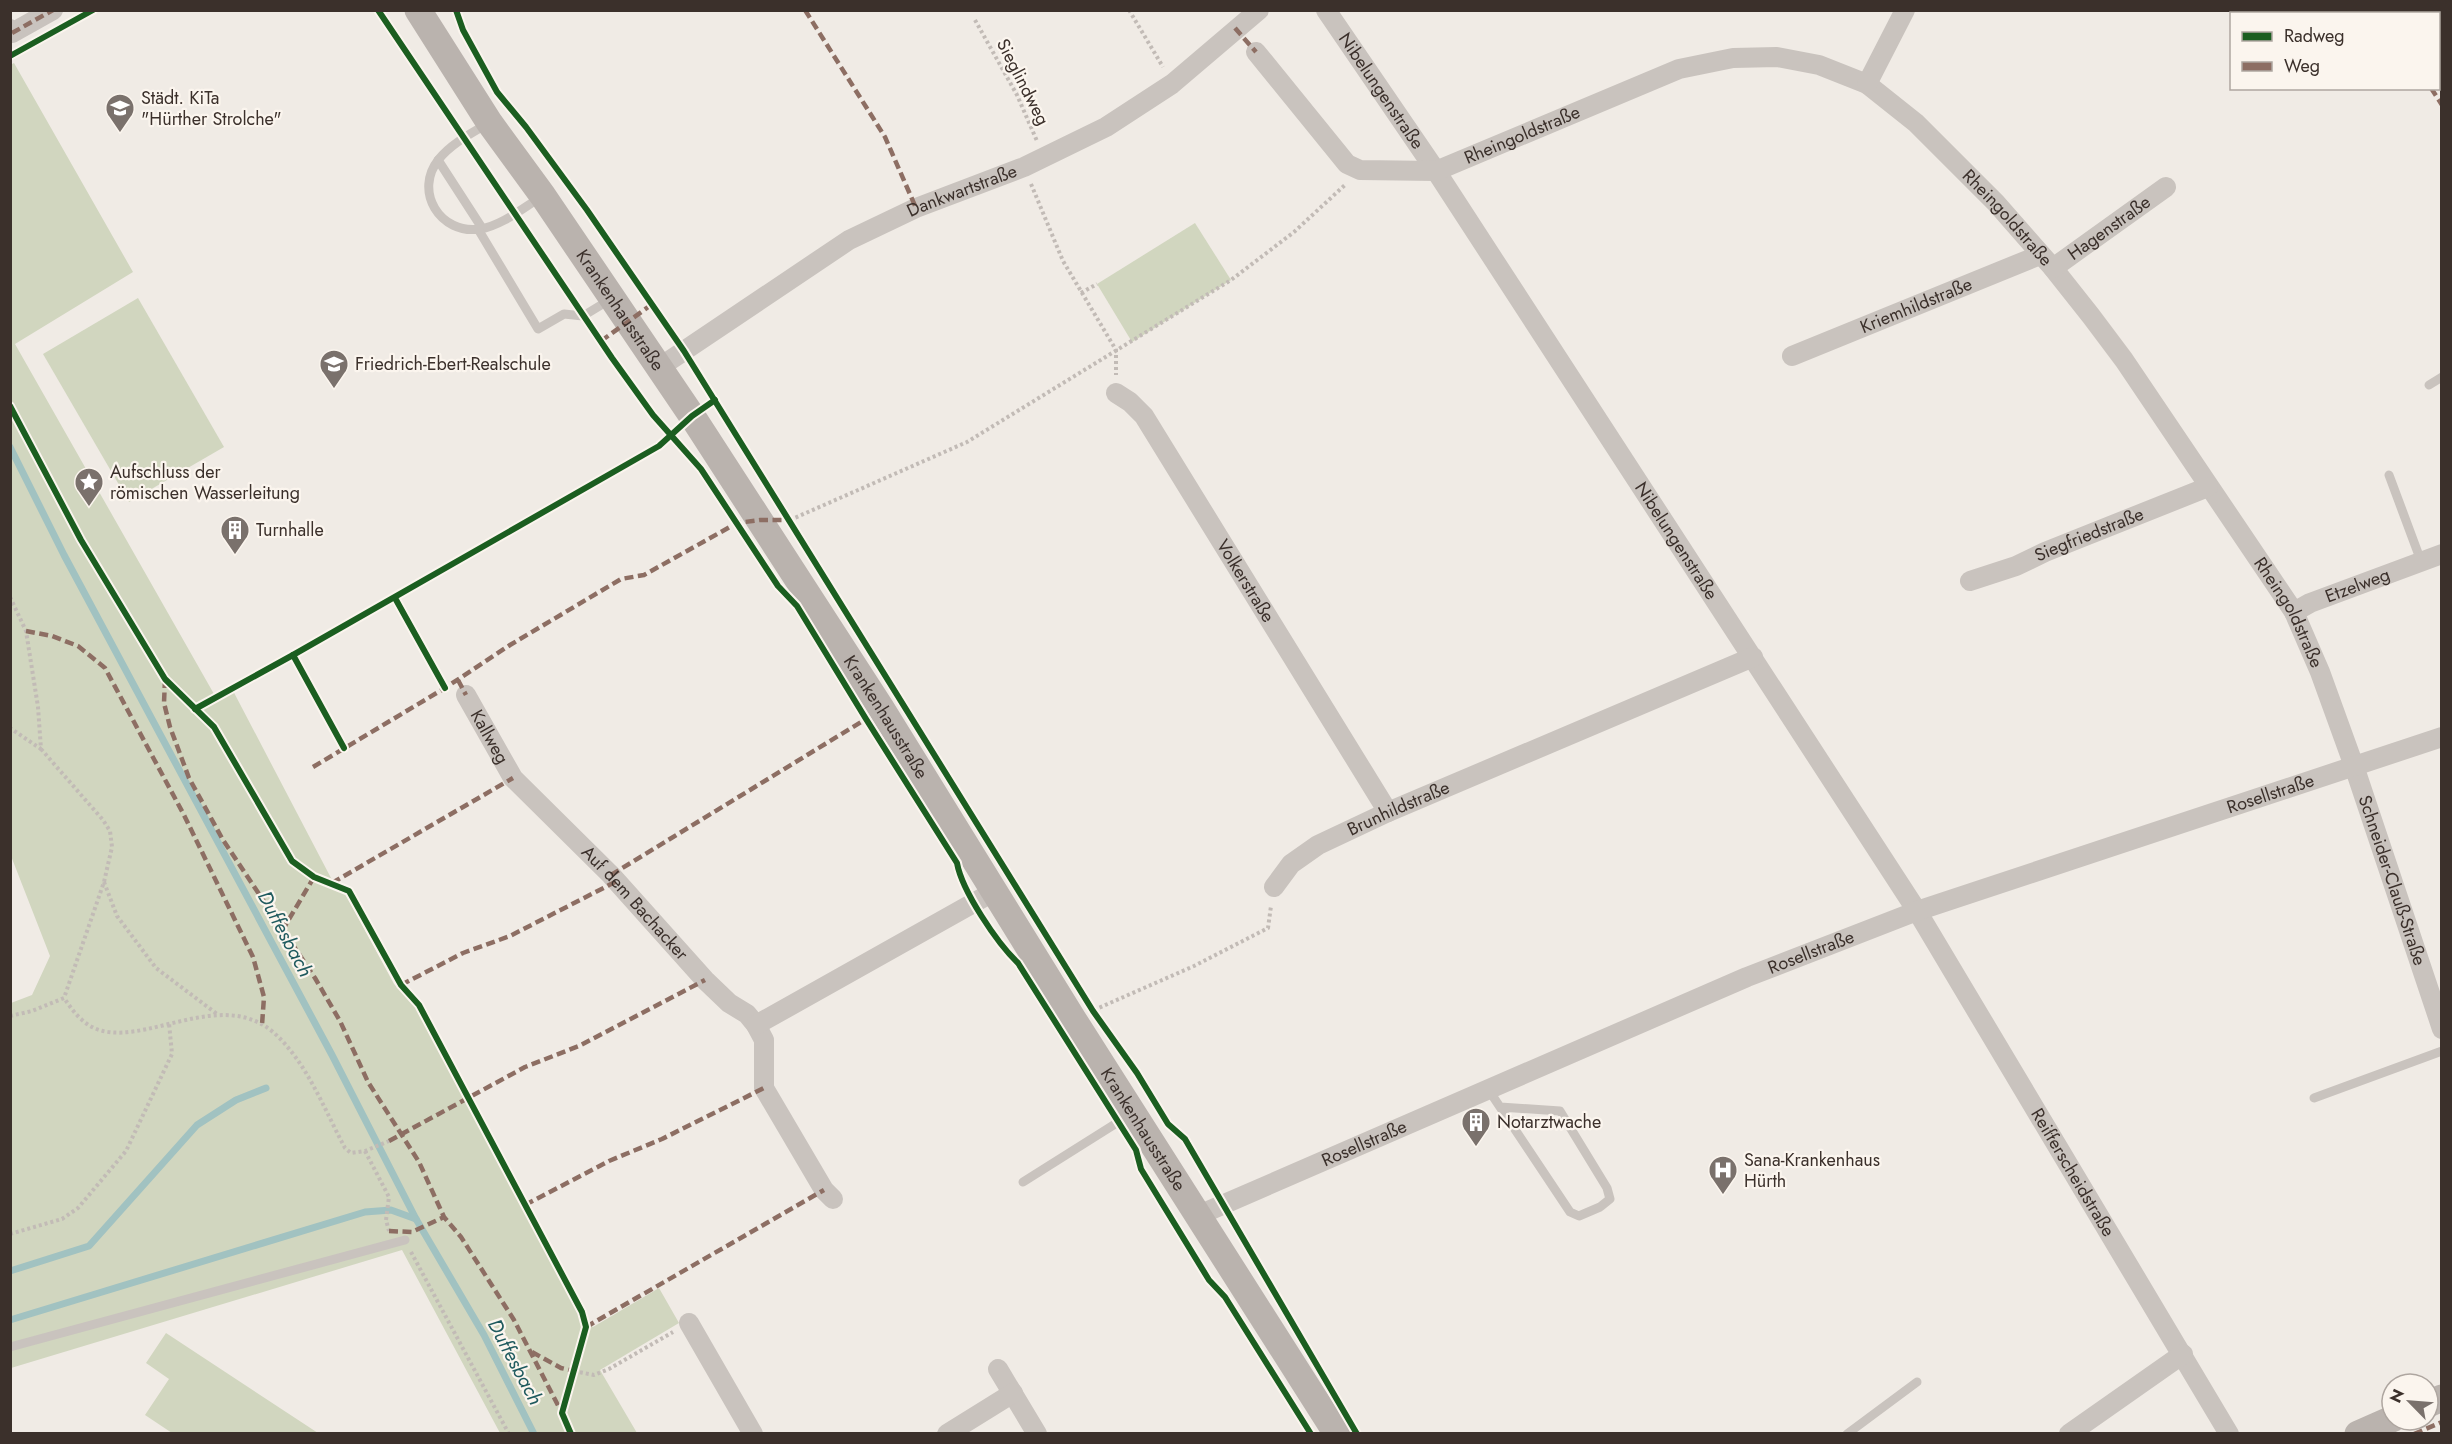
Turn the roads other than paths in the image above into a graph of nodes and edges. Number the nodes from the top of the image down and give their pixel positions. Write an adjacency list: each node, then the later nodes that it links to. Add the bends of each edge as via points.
1 (53, 10): 6 (street, via 12,33)
2 (418, 10): 9 (street, Krankenhausstraße)
3 (1259, 10): 18 (street, Dankwartstraße, via 1172,84 1106,127 1024,167 916,208 849,240)
4 (1326, 10): 11 (street, Nibelungenstraße)
5 (1905, 10): 8 (street)
6 (10, 29)
7 (1256, 52): 11 (street, Nibelungenstraße, via 1347,164 1360,170)
8 (1867, 84): 11 (street, Rheingoldstraße, via 1820,65 1777,57 1733,58 1679,69); 15 (street, Rheingoldstraße, via 1916,123 1996,203)
9 (489, 122): 10 (lane); 13 (street, Krankenhausstraße)
10 (438, 160): 14 (lane); 14 (lane, via 429,175 429,194 439,217 453,225)
11 (1436, 171): 28 (street, Nibelungenstraße)
12 (2166, 187): 15 (street, Hagenstraße)
13 (543, 196): 14 (lane); 16 (street, Krankenhausstraße)
14 (480, 229): 16 (lane, via 538,329 564,314 583,316)
15 (2046, 261): 17 (street, Kriemhildstraße); 23 (street, Rheingoldstraße, via 2124,360)
16 (612, 298): 18 (street, Krankenhausstraße)
17 (1792, 356)
18 (660, 368): 35 (street, Krankenhausstraße, via 882,708)
19 (2442, 377): 20 (lane)
20 (2429, 385)
21 (1116, 393): 33 (street, Volkerstraße, via 1144,416)
22 (2389, 475): 25 (lane)
23 (2208, 486): 26 (street, Siegfriedstraße, via 2016,566); 27 (street, Rheingoldstraße)
24 (2442, 554): 25 (street, Etzelweg)
25 (2421, 561): 27 (street, Etzelweg)
26 (1970, 580)
27 (2294, 612): 31 (street, Rheingoldstraße)
28 (1753, 657): 33 (street, Brunhildstraße); 36 (street, Nibelungenstraße)
29 (466, 695): 32 (street, Kallweg)
30 (2442, 737): 31 (street, Rosellstraße)
31 (2354, 766): 36 (street, Rosellstraße); 38 (street, Schneider-Clauß-Straße)
32 (513, 778): 37 (street, Auf dem Bachacker, via 611,875 705,980)
33 (1388, 812): 34 (street, Brunhildstraße, via 1318,844 1291,864)
34 (1274, 886)
35 (993, 892): 37 (street); 43 (street, Krankenhausstraße)
36 (1917, 911): 40 (street, Rosellstraße, via 1747,977); 50 (street, Reifferscheidstraße)
37 (756, 1025): 45 (street, via 764,1040 764,1088 824,1190)
38 (2442, 1029)
39 (2442, 1051): 41 (lane)
40 (1488, 1089): 42 (lane); 46 (street, Rosellstraße)
41 (2314, 1098)
42 (1500, 1107): 42 (lane, via 1570,1212 1579,1216 1600,1208 1610,1199 1560,1111)
43 (1133, 1113): 44 (lane); 46 (street, Krankenhausstraße)
44 (1023, 1182)
45 (833, 1198)
46 (1199, 1215): 58 (street, Krankenhausstraße)
47 (405, 1240): 49 (lane)
48 (689, 1323): 55 (street)
49 (10, 1347)
50 (2183, 1354): 60 (street); 61 (street, Reifferscheidstraße)
51 (998, 1369): 53 (street)
52 (1917, 1382): 59 (lane)
53 (1013, 1393): 56 (street); 57 (street)
54 (2380, 1424): 62 (street)
55 (753, 1434)
56 (947, 1434)
57 (1037, 1434)
58 (1337, 1434)
59 (1847, 1434)
60 (2069, 1434)
61 (2229, 1434)
62 (2358, 1434)

